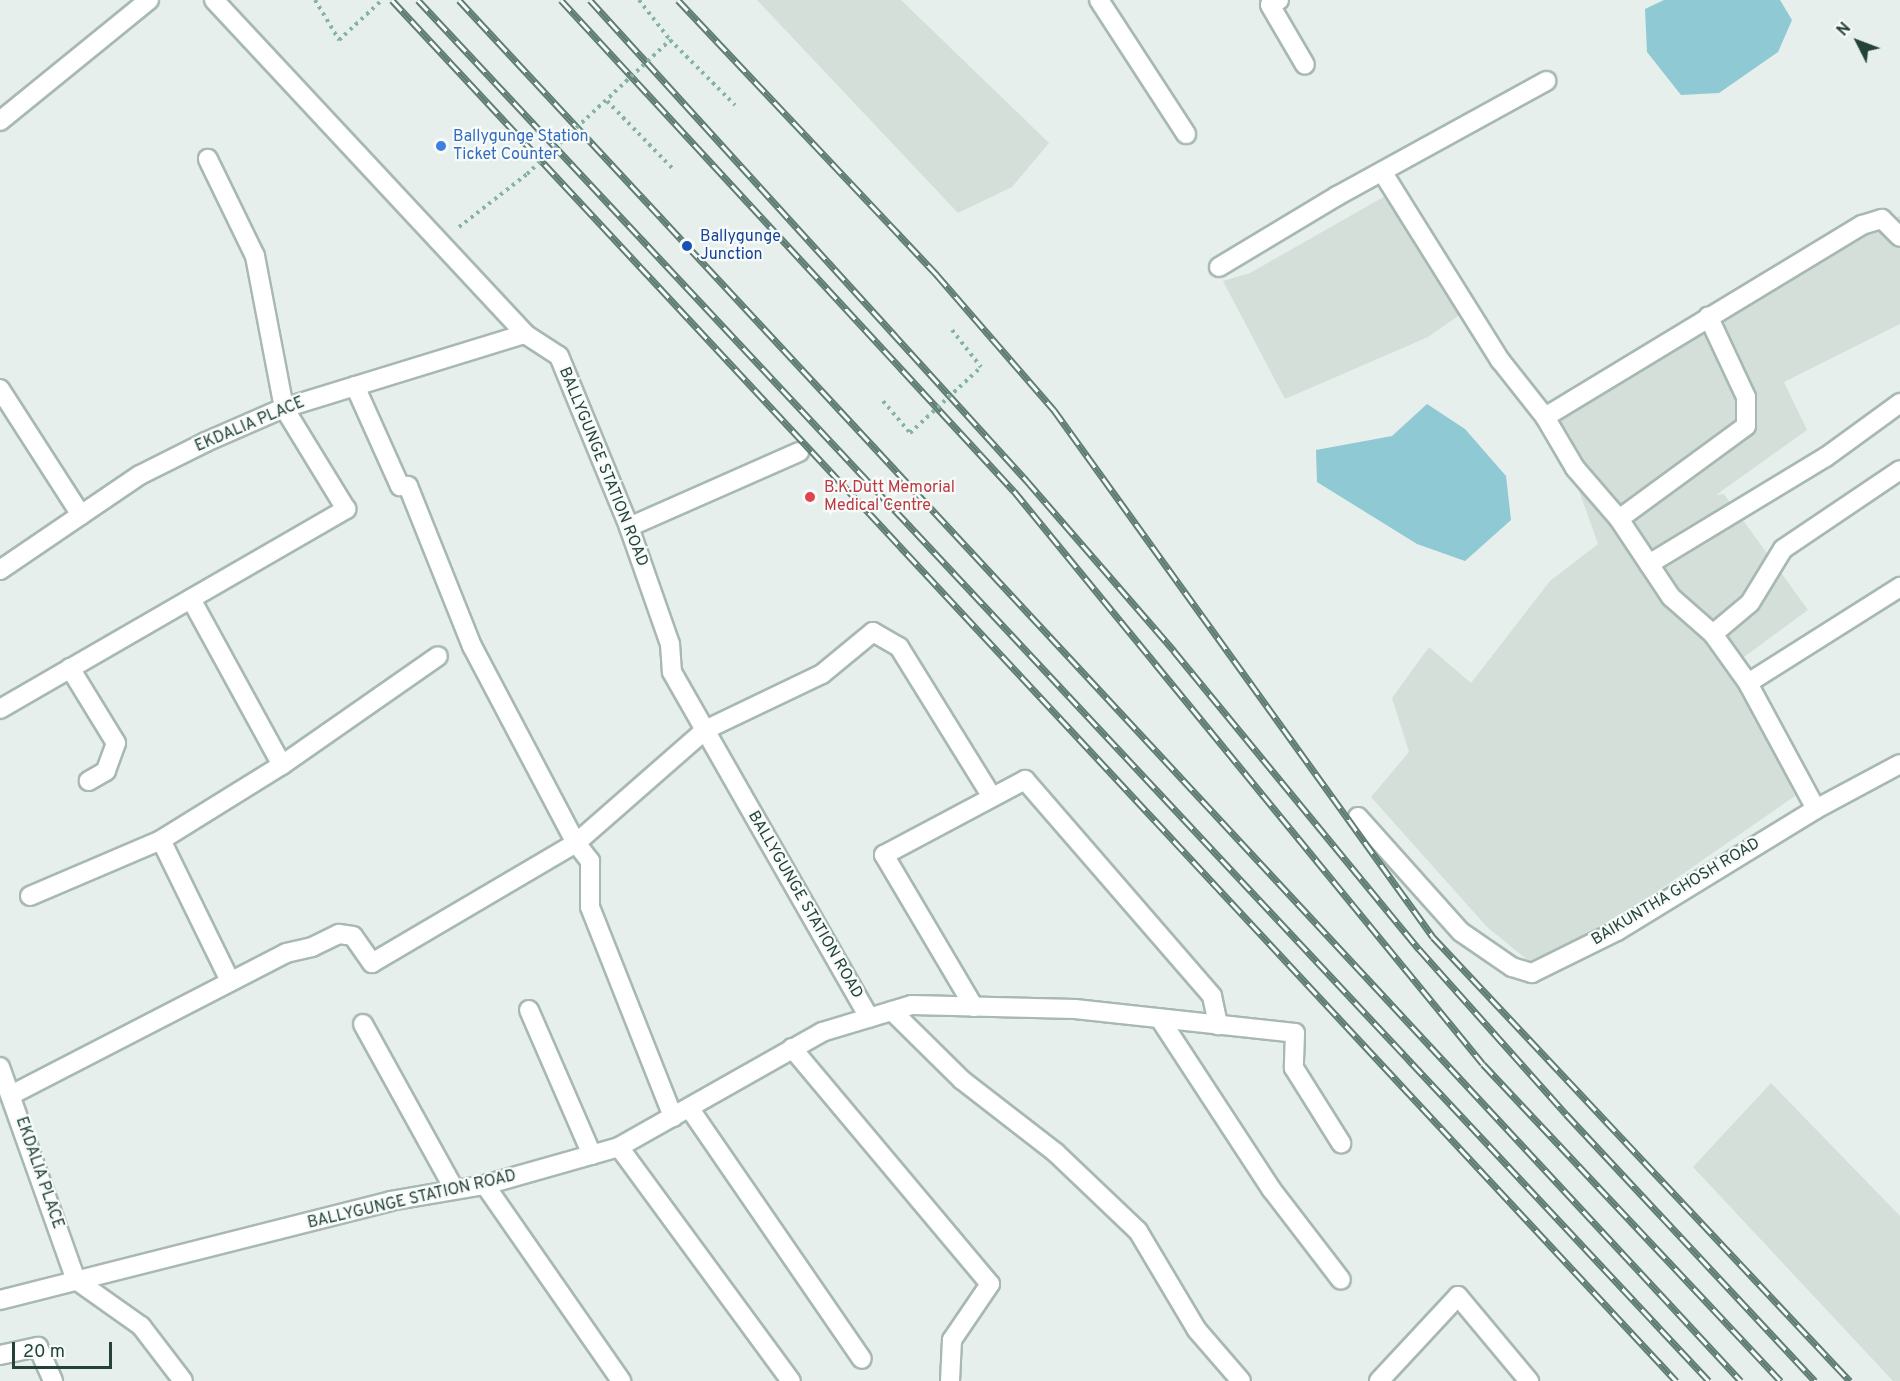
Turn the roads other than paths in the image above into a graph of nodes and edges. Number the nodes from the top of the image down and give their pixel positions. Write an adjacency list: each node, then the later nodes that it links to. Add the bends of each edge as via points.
1 (149, 0): 7 (street)
2 (214, 0): 14 (street, BALLYGUNGE STATION ROAD)
3 (1099, 0): 8 (street)
4 (1272, 2): 5 (street)
5 (1305, 65)
6 (1546, 81): 10 (street)
7 (4, 110)
8 (1185, 134)
9 (208, 159): 18 (street, via 255,256)
10 (1383, 173): 12 (street); 19 (street, via 1500,360)
11 (1900, 237): 13 (street, via 1882,219 1874,219)
12 (1219, 267)
13 (1708, 316): 19 (street); 23 (street, via 1746,397 1746,426)
14 (525, 334): 15 (street, EKDALIA PLACE); 24 (street, BALLYGUNGE STATION ROAD, via 559,356)
15 (355, 386): 18 (street, EKDALIA PLACE); 42 (street, via 400,486 408,486 472,646)
16 (0, 389): 22 (street)
17 (1900, 403): 25 (street, via 1826,457)
18 (284, 408): 22 (street, EKDALIA PLACE, via 140,475); 28 (street, via 346,509)
19 (1545, 417): 23 (street, via 1575,468)
20 (799, 452): 24 (street)
21 (1900, 471): 29 (street, via 1783,549 1750,603)
22 (81, 515): 26 (street, EKDALIA PLACE)
23 (1619, 519): 25 (street)
24 (629, 527): 34 (street, BALLYGUNGE STATION ROAD, via 670,644 672,672)
25 (1649, 564): 29 (street, via 1671,597)
26 (0, 570)
27 (1900, 587): 32 (street)
28 (192, 599): 31 (street); 36 (street)
29 (1713, 634): 32 (street)
30 (438, 656): 36 (street)
31 (70, 668): 33 (street); 37 (street, via 116,743 106,771)
32 (1748, 683): 39 (street)
33 (0, 709)
34 (705, 730): 38 (street, via 822,674 873,632 900,647); 42 (street); 48 (street, BALLYGUNGE STATION ROAD)
35 (1900, 764): 39 (street, BAIKUNTHA GHOSH ROAD)
36 (282, 765): 41 (street)
37 (89, 781)
38 (992, 797): 45 (street, via 884,855); 51 (street, via 1025,780 1212,996)
39 (1816, 809): 40 (street, BAIKUNTHA GHOSH ROAD, via 1617,931 1532,973 1512,967 1461,932)
40 (1358, 817)
41 (161, 840): 43 (street); 44 (street)
42 (576, 843): 44 (street, via 372,963 353,936 339,934 258,964); 56 (street, via 590,861 590,907)
43 (30, 896)
44 (230, 981): 54 (street)
45 (974, 1007): 47 (street, BALLYGUNGE STATION ROAD, via 912,1005); 49 (street, BALLYGUNGE STATION ROAD, via 1075,1008)
46 (529, 1010): 59 (street)
47 (892, 1011): 48 (street, BALLYGUNGE STATION ROAD); 72 (street, via 962,1080 1056,1153 1137,1231 1197,1330)
48 (869, 1018): 52 (street, BALLYGUNGE STATION ROAD, via 822,1032)
49 (1160, 1018): 51 (street, BALLYGUNGE STATION ROAD); 63 (street, via 1272,1190)
50 (363, 1024): 61 (street)
51 (1218, 1025): 57 (street, BALLYGUNGE STATION ROAD, via 1295,1033 1294,1068)
52 (792, 1048): 55 (street, BALLYGUNGE STATION ROAD); 71 (street, via 990,1284 952,1340)
53 (0, 1067): 54 (street, EKDALIA PLACE)
54 (13, 1094): 62 (street, EKDALIA PLACE)
55 (690, 1109): 56 (street, BALLYGUNGE STATION ROAD); 66 (street)
56 (673, 1117): 58 (street, BALLYGUNGE STATION ROAD)
57 (1341, 1143)
58 (619, 1147): 59 (street, BALLYGUNGE STATION ROAD); 70 (street)
59 (592, 1155): 60 (street, BALLYGUNGE STATION ROAD)
60 (485, 1185): 61 (street, BALLYGUNGE STATION ROAD); 69 (street)
61 (454, 1189): 62 (street, BALLYGUNGE STATION ROAD)
62 (76, 1280): 64 (street, BALLYGUNGE STATION ROAD); 68 (street, via 141,1326)
63 (1341, 1280)
64 (0, 1300)
65 (0, 1355): 67 (street, via 38,1347)
66 (862, 1359)
67 (53, 1381)
68 (183, 1381)
69 (621, 1381)
70 (791, 1381)
71 (950, 1381)
72 (1241, 1381)
73 (1379, 1381): 74 (street, via 1458,1296)
74 (1529, 1381)

